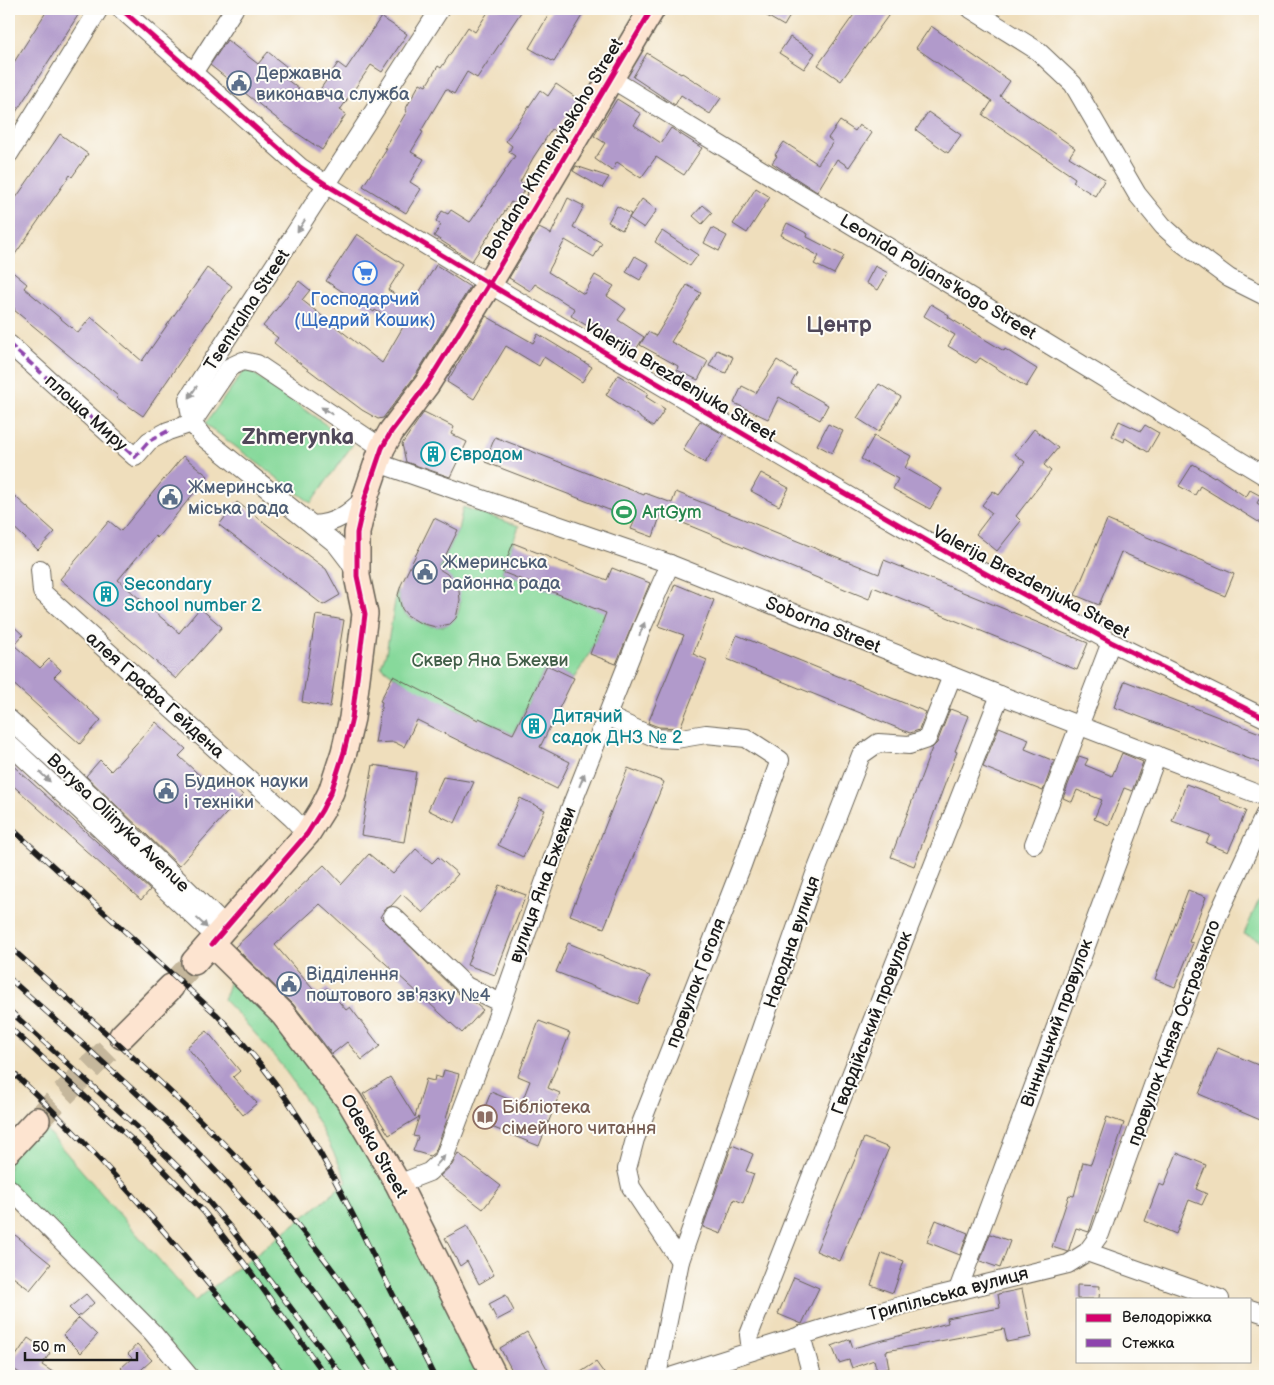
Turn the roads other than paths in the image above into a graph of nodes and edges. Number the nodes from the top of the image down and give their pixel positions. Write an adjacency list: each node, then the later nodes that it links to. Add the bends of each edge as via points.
1 (99, 9): 9 (street)
2 (120, 9): 7 (street, Valerija Brezdenjuka Street)
3 (234, 9): 7 (street)
4 (440, 9): 10 (street, Tsentralna Street)
5 (652, 9): 8 (street, Bohdana Khmelnytskoho Street)
6 (971, 9): 12 (street, via 1038,51 1073,84 1137,194 1163,226 1229,278)
7 (193, 73): 10 (street, Valerija Brezdenjuka Street, via 300,167)
8 (610, 78): 11 (street, Bohdana Khmelnytskoho Street); 16 (street, Leonida Poljans'kogo Street)
9 (9, 154)
10 (327, 185): 11 (street, Valerija Brezdenjuka Street); 14 (street, Tsentralna Street, one-way to 14, via 188,400)
11 (489, 284): 15 (street, Bohdana Khmelnytskoho Street, via 427,384 391,432); 22 (street, Valerija Brezdenjuka Street, via 931,543)
12 (1265, 296)
13 (9, 344): 14 (street, площа Миру, via 135,457 150,441)
14 (192, 423): 15 (street, Soborna Street, one-way to 14, via 258,364 243,361 230,367); 18 (street, via 203,437)
15 (380, 455): 17 (street, Bohdana Khmelnytskoho Street); 19 (street, Soborna Street)
16 (1265, 476)
17 (365, 498): 18 (street, via 347,515 327,524); 21 (street, Bohdana Khmelnytskoho Street, via 357,533)
18 (313, 525): 21 (street, via 336,544)
19 (670, 564): 23 (street, Soborna Street); 25 (street, вулиця Яна Бжехви, one-way to 19)
20 (40, 569): 33 (street, алея Графа Гейдена, via 42,592)
21 (357, 576): 33 (street, Bohdana Khmelnytskoho Street, via 365,614 352,718 331,792)
22 (1112, 642): 26 (street, Valerija Brezdenjuka Street); 28 (street)
23 (952, 676): 24 (street, Soborna Street); 46 (street, Народна вулиця, via 927,739 909,745 878,743 861,755 815,874)
24 (1000, 695): 28 (street, Soborna Street); 52 (street, Гвардійський провулок, via 749,1335)
25 (607, 716): 39 (street, вулиця Яна Бжехви, one-way to 25); 46 (street, провулок Гоголя, via 656,738 676,739 706,734 746,738 780,760 635,1140 627,1169 631,1187)
26 (1265, 718)
27 (9, 719): 36 (street, Borysa Oliinyka Avenue, via 65,770)
28 (1080, 726): 30 (street, Soborna Street); 34 (street)
29 (9, 744): 36 (street, Borysa Oliinyka Avenue, one-way to 36)
30 (1157, 755): 31 (street, Soborna Street); 47 (street, Вінницький провулок)
31 (1265, 798)
32 (1265, 814): 45 (street, провулок Князя Острозького, via 1218,915 1100,1234)
33 (307, 834): 36 (street, Bohdana Khmelnytskoho Street)
34 (1034, 844)
35 (393, 916): 39 (street, via 466,986)
36 (219, 936): 37 (street, Bohdana Khmelnytskoho Street); 43 (street, Odeska Street, via 350,1102)
37 (194, 962)
38 (171, 986): 40 (street)
39 (501, 1003): 43 (street, вулиця Яна Бжехви, one-way to 39, via 429,1172 444,1158)
40 (122, 1036)
41 (37, 1120): 42 (street)
42 (9, 1150)
43 (398, 1184): 54 (street, Odeska Street)
44 (9, 1188): 53 (street, via 152,1332)
45 (1087, 1252): 47 (street, Трипільська вулиця, via 1068,1264); 48 (street)
46 (680, 1261): 55 (street)
47 (958, 1290): 51 (street, Трипільська вулиця)
48 (1217, 1298)
49 (1252, 1310): 50 (street)
50 (1265, 1314)
51 (801, 1335): 52 (street, Трипільська вулиця); 57 (street)
52 (752, 1351): 56 (street, Трипільська вулиця)
53 (189, 1376)
54 (494, 1376)
55 (657, 1376)
56 (672, 1376)
57 (812, 1376)

